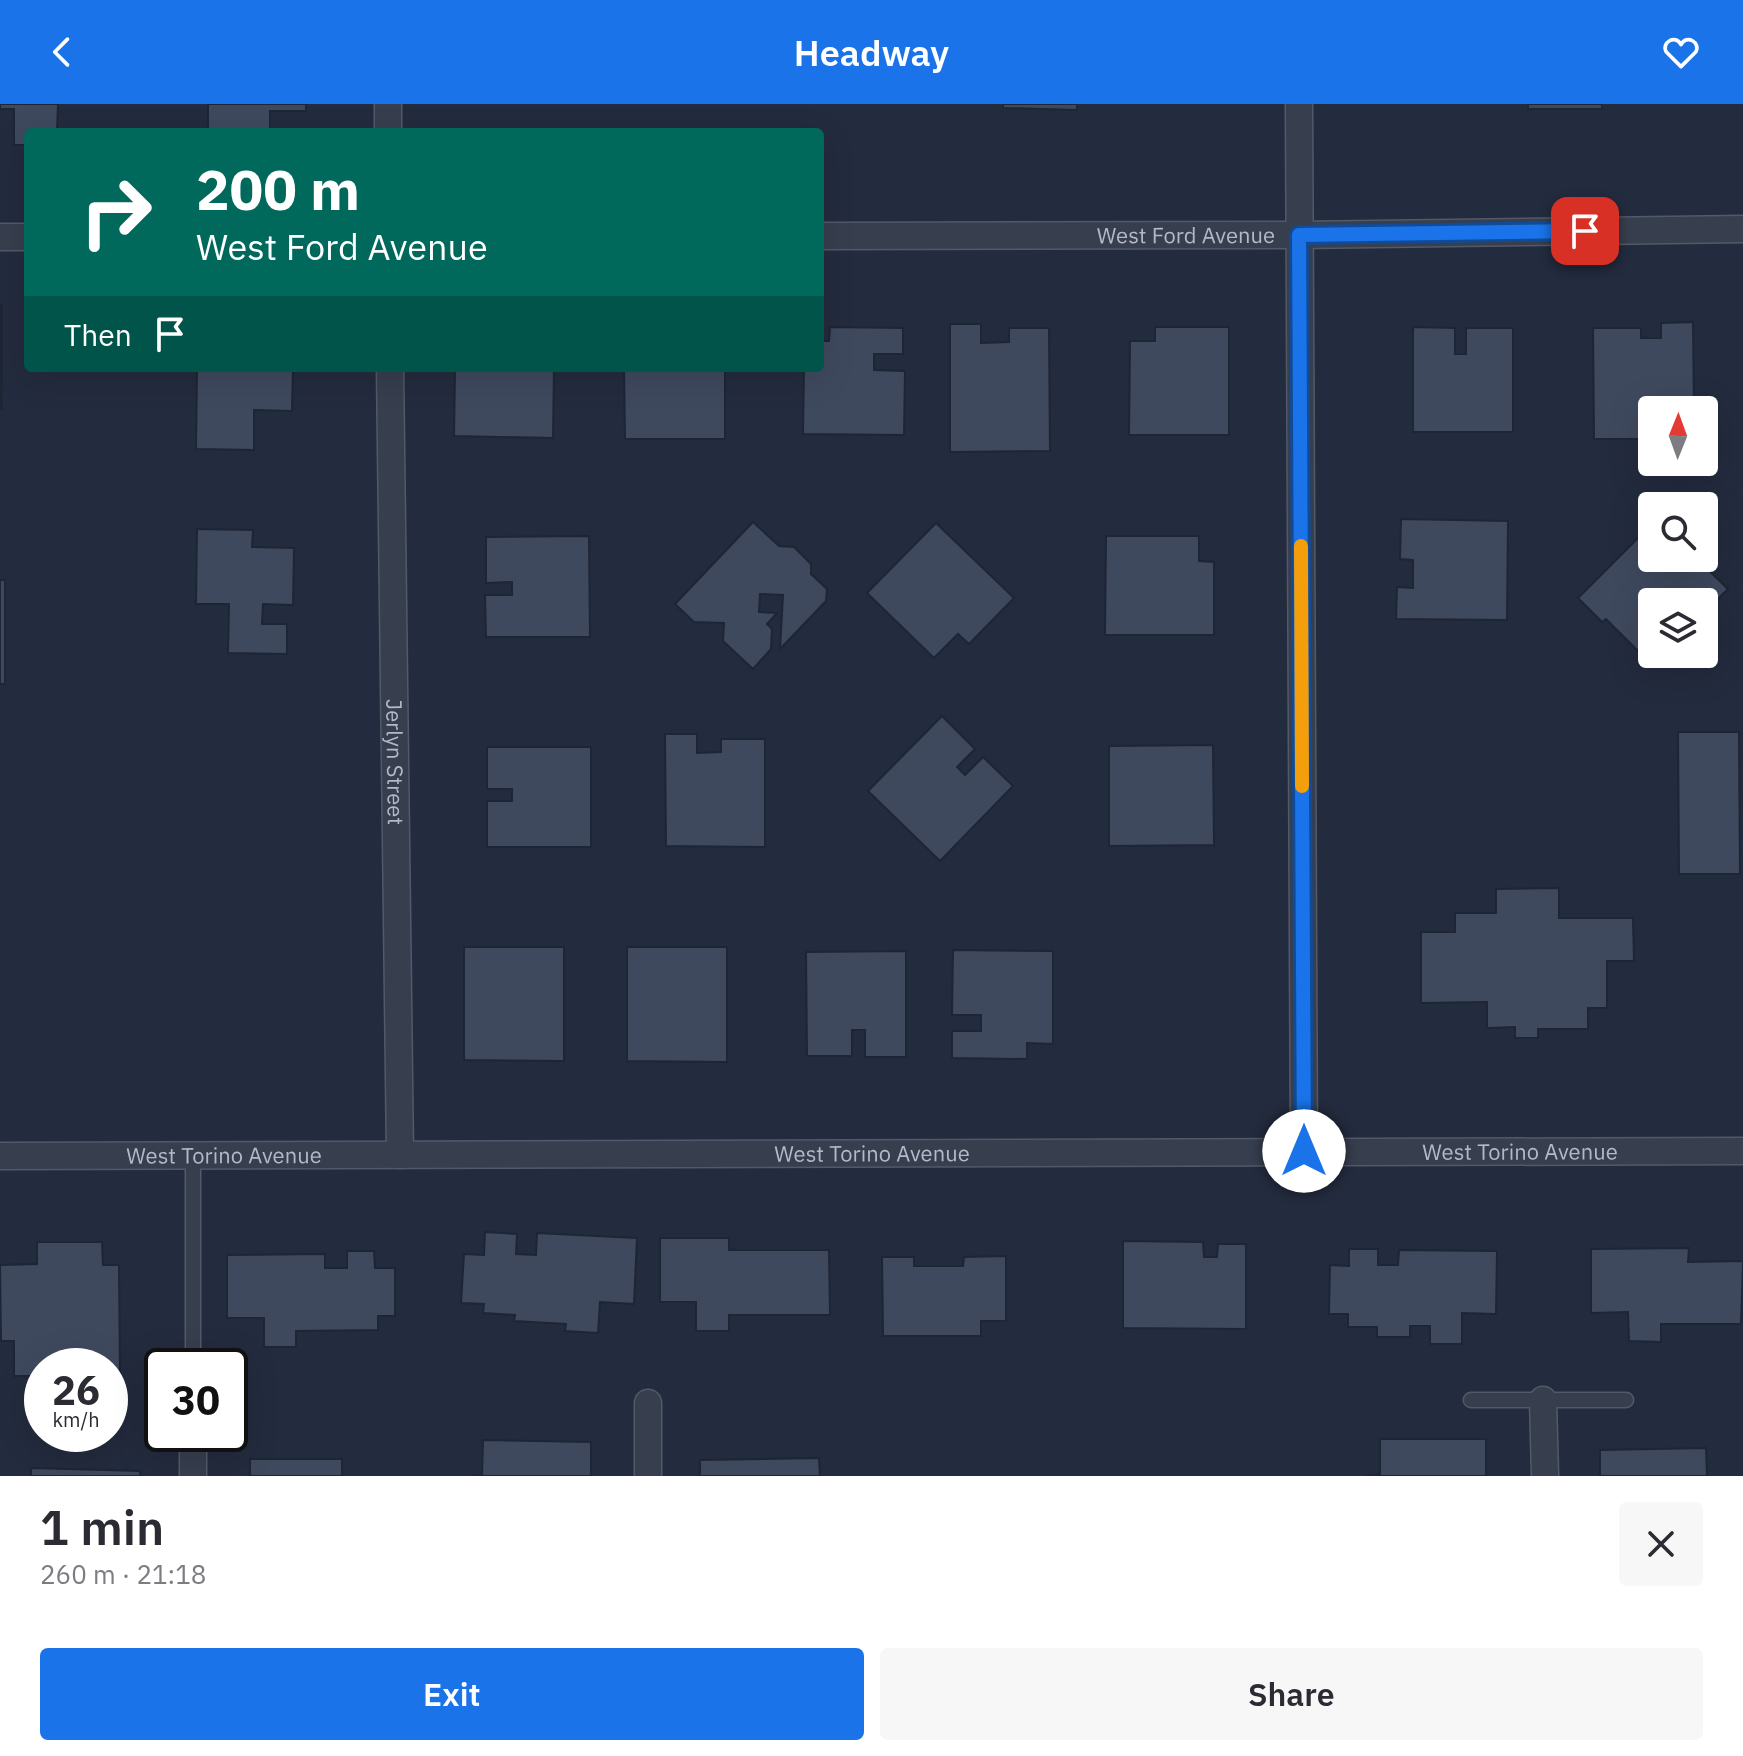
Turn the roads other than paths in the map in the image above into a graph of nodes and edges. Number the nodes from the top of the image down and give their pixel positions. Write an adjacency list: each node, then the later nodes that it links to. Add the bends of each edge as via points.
1 (388, 104): 3 (street)
2 (1299, 104): 5 (street)
3 (388, 128)
4 (1743, 229): 5 (street, West Ford Avenue)
5 (1299, 235): 6 (street, West Ford Avenue); 10 (street)
6 (824, 236)
7 (0, 237): 8 (street)
8 (24, 237)
9 (390, 372): 12 (street, Jerlyn Street)
10 (1304, 1151): 11 (street, West Torino Avenue); 12 (street, West Torino Avenue)
11 (1743, 1151)
12 (400, 1155): 14 (street, West Torino Avenue)
13 (0, 1156): 14 (street, West Torino Avenue)
14 (193, 1156): 15 (lane)
15 (193, 1348)
16 (1471, 1400): 17 (lane)
17 (1543, 1400): 18 (lane); 23 (street)
18 (1626, 1400)
19 (648, 1403): 22 (street)
20 (193, 1452): 21 (street)
21 (193, 1476)
22 (648, 1476)
23 (1545, 1476)

